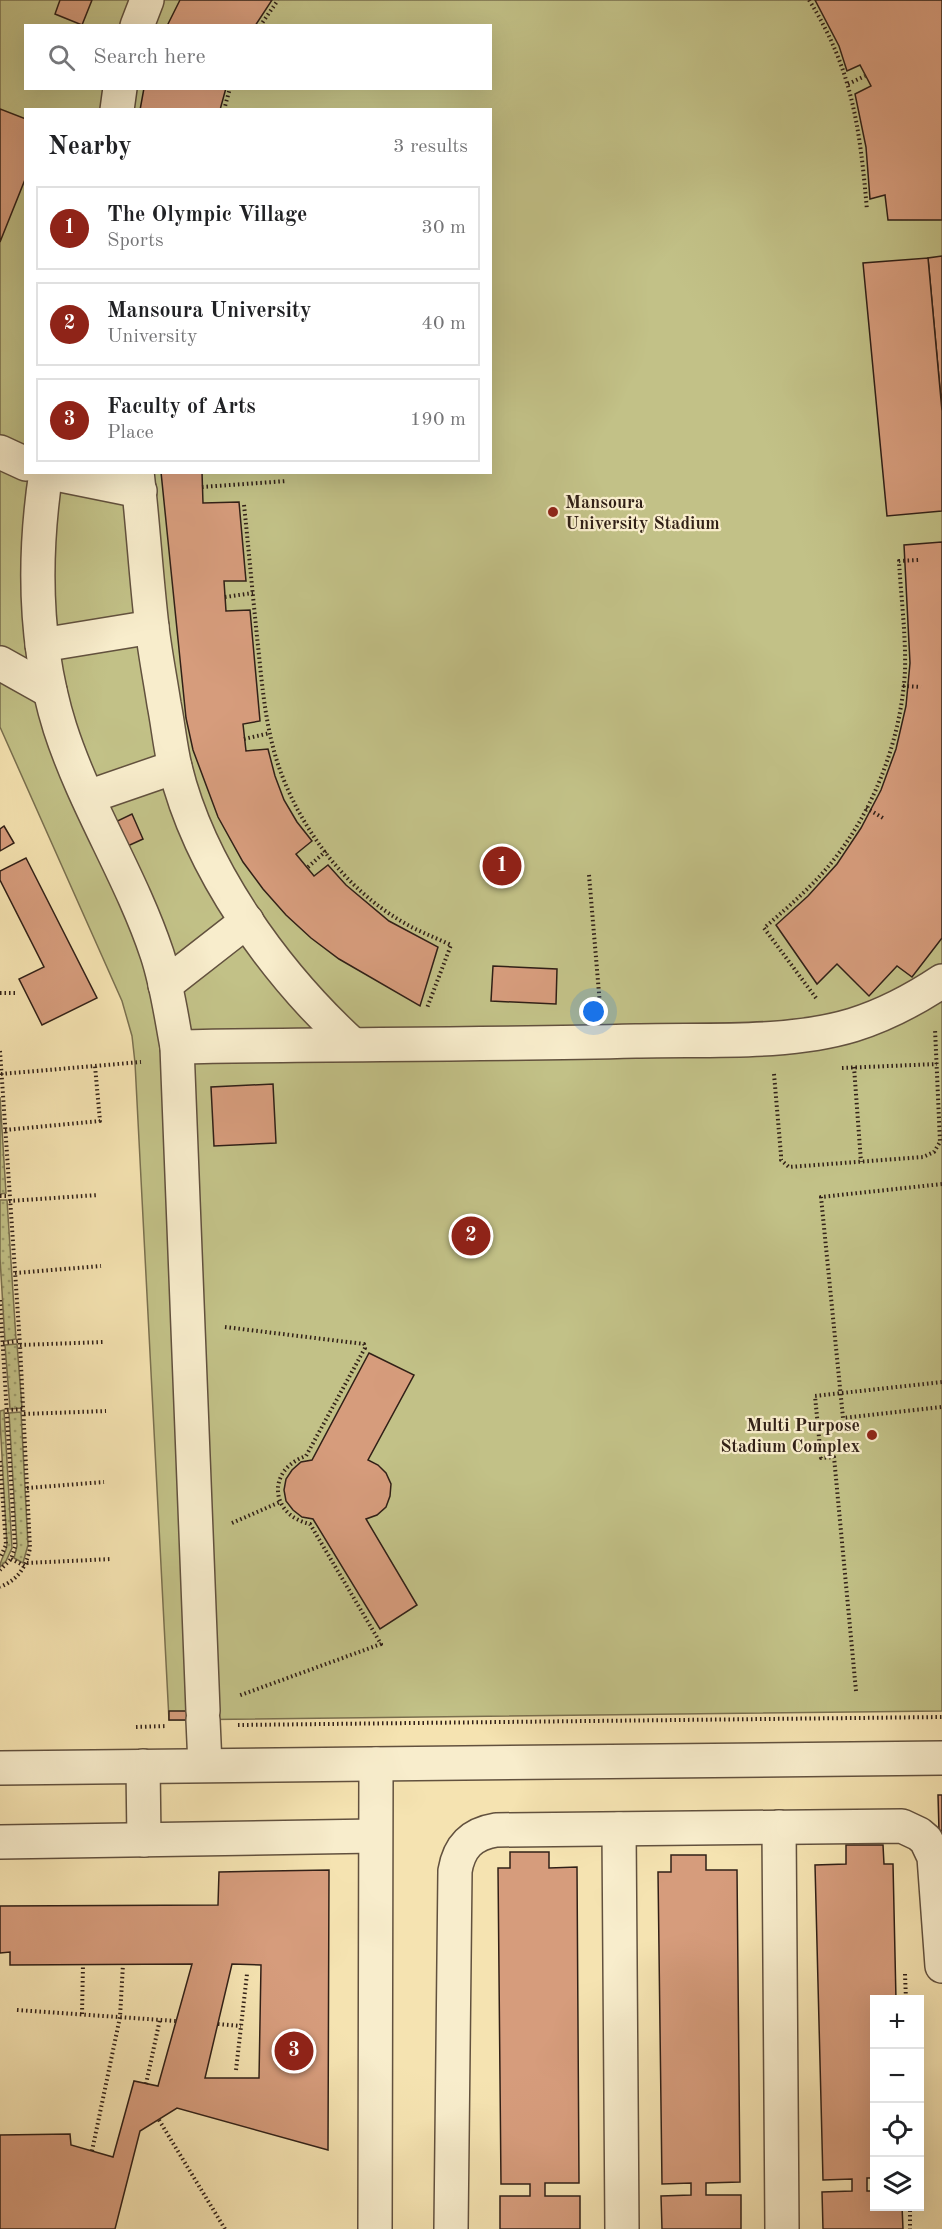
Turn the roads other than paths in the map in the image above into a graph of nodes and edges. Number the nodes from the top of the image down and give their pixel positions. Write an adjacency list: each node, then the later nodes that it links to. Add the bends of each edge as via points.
1 (147, 0): 2 (street)
2 (139, 24)
3 (120, 90): 4 (street)
4 (117, 108)
5 (0, 452): 6 (street)
6 (24, 463)
7 (46, 474): 11 (street, via 37,559)
8 (56, 474): 9 (street)
9 (139, 482): 10 (street)
10 (152, 627): 11 (street); 14 (street)
11 (42, 645): 13 (street)
12 (0, 663): 13 (street)
13 (50, 691): 15 (street, via 66,745)
14 (175, 767): 15 (street); 16 (street, via 204,843)
15 (88, 797): 18 (street, via 144,920)
16 (247, 921): 18 (street); 19 (street, via 294,985)
17 (937, 984): 19 (street, via 880,1015 852,1025 772,1038)
18 (165, 985): 20 (street)
19 (352, 1044): 20 (street)
20 (178, 1053): 23 (street)
21 (942, 1758): 22 (street)
22 (376, 1764): 23 (street); 28 (street)
23 (205, 1765): 24 (street)
24 (154, 1766): 25 (street); 29 (street)
25 (0, 1768)
26 (779, 1827): 27 (street); 31 (street, via 902,1826 919,1834 934,1857); 35 (street)
27 (619, 1829): 33 (street, via 483,1832 463,1847 457,1859); 34 (street)
28 (375, 1836): 29 (street); 32 (street)
29 (154, 1840): 30 (street)
30 (0, 1842)
31 (942, 1966)
32 (375, 2229)
33 (451, 2229)
34 (622, 2229)
35 (782, 2229)

